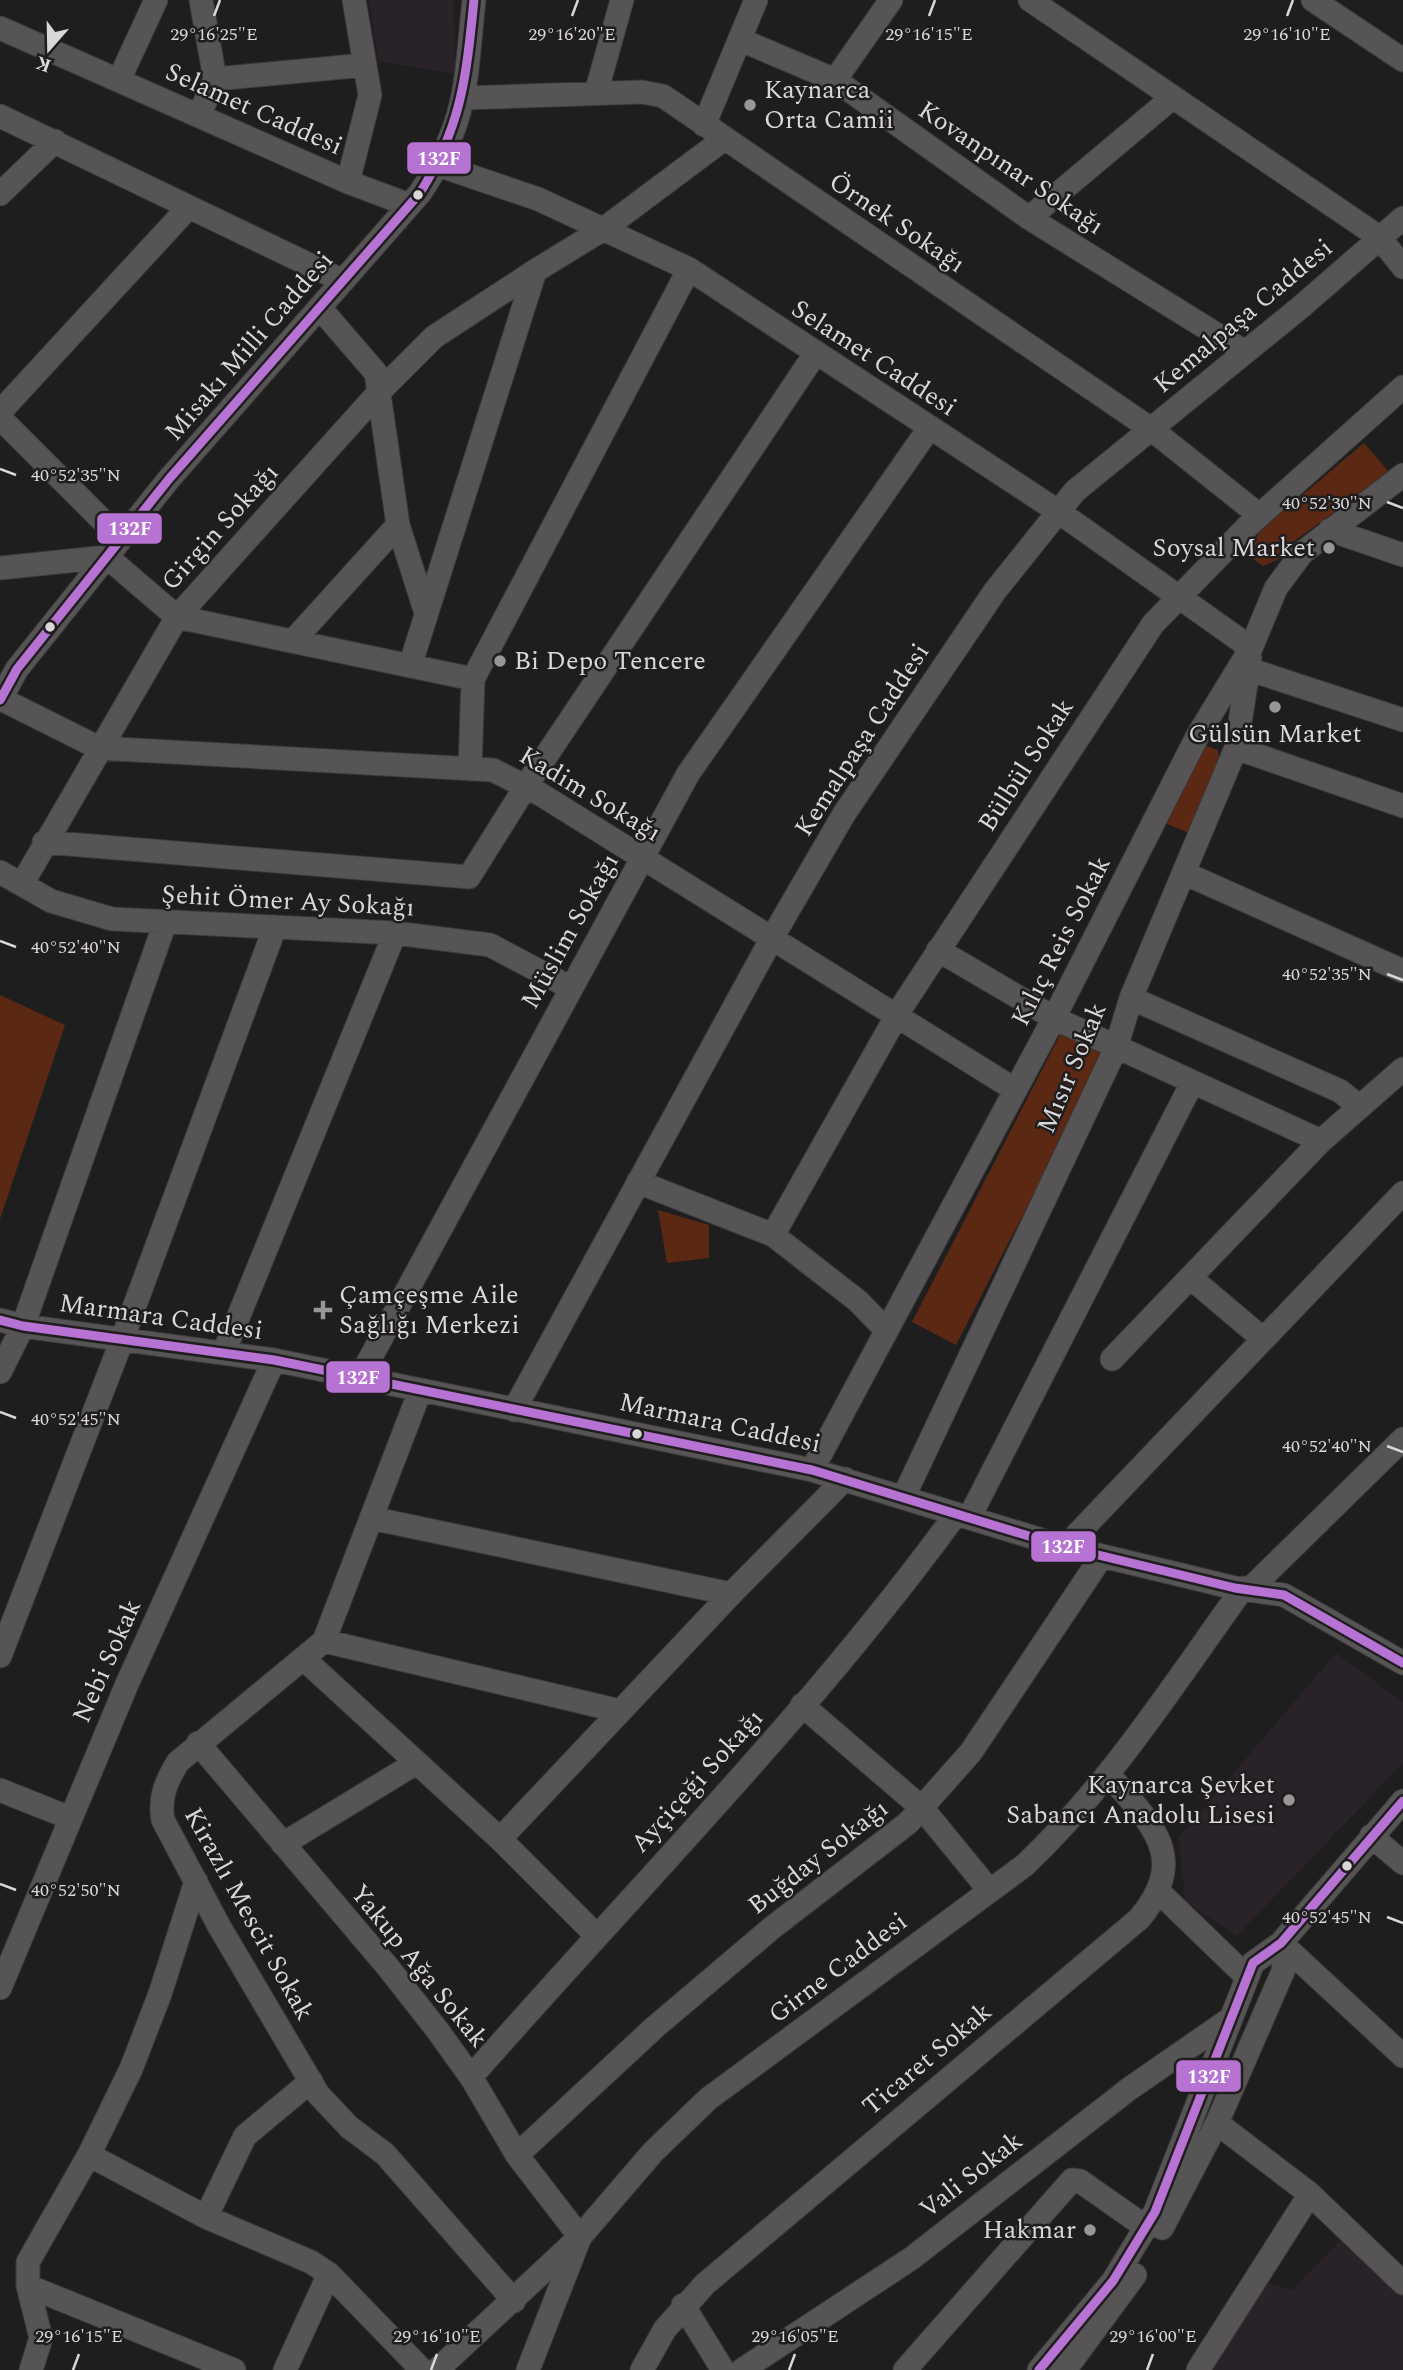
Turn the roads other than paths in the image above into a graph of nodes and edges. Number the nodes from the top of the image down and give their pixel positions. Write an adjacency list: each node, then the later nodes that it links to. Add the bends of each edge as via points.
1 (156, 0): 15 (street)
2 (201, 0): 14 (street)
3 (354, 0): 13 (street)
4 (474, 0): 19 (street, Misakı Milli Caddesi)
5 (622, 0): 17 (street)
6 (756, 0): 11 (street)
7 (891, 0): 16 (street)
8 (1030, 0): 18 (street)
9 (1313, 0): 12 (street)
10 (0, 28): 15 (street, Selamet Caddesi)
11 (741, 40): 16 (street, Kovanpınar Sokağı); 22 (street)
12 (1403, 60)
13 (365, 65): 14 (street); 26 (street, via 370,95)
14 (215, 79): 21 (street)
15 (119, 80): 21 (street, Selamet Caddesi)
16 (835, 80): 30 (street, Kovanpınar Sokağı)
17 (596, 93): 19 (street, Örnek Sokağı); 22 (street, Örnek Sokağı, via 663,96)
18 (1172, 98): 30 (street); 33 (street)
19 (464, 99): 25 (street, Misakı Milli Caddesi)
20 (0, 116): 24 (street)
21 (199, 116): 26 (street, Selamet Caddesi)
22 (704, 125): 23 (street, Örnek Sokağı)
23 (724, 139): 32 (street, Girgin Sokağı); 46 (street, Örnek Sokağı)
24 (55, 141): 27 (street); 29 (street)
25 (438, 165): 28 (street, Misakı Milli Caddesi); 32 (street, Selamet Caddesi)
26 (348, 182): 28 (street, Selamet Caddesi)
27 (0, 194)
28 (409, 205): 37 (street, Misakı Milli Caddesi)
29 (187, 209): 37 (street); 43 (street)
30 (1029, 218): 39 (street, Kovanpınar Sokağı)
31 (1403, 218): 33 (street, Kemalpaşa Caddesi)
32 (605, 228): 35 (street, Selamet Caddesi); 36 (street, Girgin Sokağı)
33 (1379, 237): 34 (street); 39 (street, Kemalpaşa Caddesi)
34 (1403, 267)
35 (689, 269): 40 (street, Selamet Caddesi); 62 (street)
36 (536, 271): 42 (street, Girgin Sokağı, via 434,337); 57 (street)
37 (343, 281): 38 (street, Misakı Milli Caddesi)
38 (320, 308): 42 (street, via 376,373); 52 (street, Misakı Milli Caddesi)
39 (1245, 352): 46 (street, Kemalpaşa Caddesi)
40 (816, 354): 45 (street, Selamet Caddesi); 68 (street)
41 (1403, 387): 49 (street, Bülbül Sokak)
42 (380, 391): 50 (street); 58 (street, Girgin Sokağı)
43 (0, 412)
44 (0, 418): 52 (street)
45 (930, 427): 48 (street, Selamet Caddesi); 71 (street, Müslim Sokağı, via 688,774)
46 (1152, 429): 48 (street, Kemalpaşa Caddesi, via 1076,491); 49 (street, Örnek Sokağı)
47 (1403, 475): 51 (street, Kılıç Reis Sokak)
48 (1059, 512): 56 (street, Selamet Caddesi); 78 (street, Kemalpaşa Caddesi, via 995,591 844,814)
49 (1259, 515): 56 (street, Bülbül Sokak)
50 (398, 525): 57 (street); 59 (street)
51 (1330, 530): 53 (street); 60 (street, Kılıç Reis Sokak, via 1302,553 1276,588)
52 (121, 539): 54 (street, Misakı Milli Caddesi)
53 (1403, 555)
54 (107, 557): 55 (street); 58 (street); 63 (street, Misakı Milli Caddesi, via 17,669)
55 (0, 568)
56 (1180, 596): 60 (street, Selamet Caddesi); 79 (street, Bülbül Sokak, via 1153,624)
57 (426, 613): 61 (street)
58 (177, 617): 59 (street); 65 (street, Girgin Sokağı)
59 (293, 641): 61 (street)
60 (1250, 659): 64 (street, Selamet Caddesi); 66 (street, Mısır Sokak); 84 (street, Kılıç Reis Sokak, via 1198,735)
61 (410, 666): 62 (street)
62 (473, 679): 67 (street)
63 (0, 699): 65 (street, Kadim Sokağı)
64 (1403, 720)
65 (99, 748): 67 (street, Kadim Sokağı); 70 (street, Girgin Sokağı)
66 (1236, 748): 69 (street); 73 (street, Mısır Sokak)
67 (470, 769): 68 (street, Kadim Sokağı, via 493,770)
68 (526, 786): 70 (street, via 469,877); 71 (street, Kadim Sokağı)
69 (1403, 806)
70 (44, 842): 74 (street, Girgin Sokağı)
71 (642, 858): 78 (street, Kadim Sokağı); 81 (street, Müslim Sokağı)
72 (0, 872): 74 (street, Şehit Ömer Ay Sokağı)
73 (1184, 873): 80 (street); 82 (street, Mısır Sokak)
74 (22, 884): 75 (street, Şehit Ömer Ay Sokağı, via 51,901 112,919)
75 (165, 923): 76 (street, Şehit Ömer Ay Sokağı); 96 (street)
76 (275, 927): 77 (street, Şehit Ömer Ay Sokağı); 99 (street)
77 (395, 933): 81 (street, Şehit Ömer Ay Sokağı, via 491,945); 100 (street)
78 (772, 938): 83 (street, Kadim Sokağı); 91 (street, Kemalpaşa Caddesi)
79 (938, 950): 83 (street, Bülbül Sokak); 84 (street)
80 (1403, 971)
81 (571, 988): 104 (street, Müslim Sokağı)
82 (1131, 998): 85 (street, Mısır Sokak); 89 (street, via 1340,1091)
83 (897, 1016): 88 (street, Kadim Sokağı); 93 (street, Bülbül Sokak)
84 (1054, 1018): 85 (street); 88 (street, Kılıç Reis Sokak)
85 (1116, 1048): 87 (street); 110 (street, Mısır Sokak)
86 (1403, 1069): 89 (street)
87 (1192, 1083): 90 (street); 111 (street, Ayçiçeği Sokağı)
88 (1014, 1089): 97 (street, Kılıç Reis Sokak)
89 (1360, 1107): 90 (street)
90 (1321, 1141): 94 (street)
91 (638, 1182): 93 (street); 106 (street, Kemalpaşa Caddesi)
92 (1403, 1193): 98 (street)
93 (773, 1235): 97 (street, via 858,1301)
94 (1192, 1279): 98 (street); 101 (street)
95 (0, 1320): 96 (street, Marmara Caddesi)
96 (23, 1326): 99 (street, Marmara Caddesi); 103 (street)
97 (886, 1330): 108 (street, Kılıç Reis Sokak)
98 (1263, 1339): 113 (street)
99 (122, 1340): 100 (street, Marmara Caddesi); 118 (street)
100 (225, 1352): 102 (street, Marmara Caddesi)
101 (1112, 1359)
102 (274, 1360): 104 (street, Marmara Caddesi); 129 (street, Nebi Sokak)
103 (0, 1372)
104 (360, 1377): 105 (street, Marmara Caddesi)
105 (420, 1391): 106 (street, Marmara Caddesi); 112 (street, Kirazlı Mescit Sokak)
106 (514, 1410): 108 (street, Marmara Caddesi)
107 (1403, 1438): 115 (street, Girne Caddesi)
108 (812, 1470): 109 (street, Marmara Caddesi)
109 (845, 1479): 110 (street, Marmara Caddesi); 116 (street)
110 (904, 1496): 111 (street, Marmara Caddesi)
111 (962, 1516): 113 (street, Marmara Caddesi); 121 (street, Ayçiçeği Sokağı)
112 (371, 1518): 116 (street); 117 (street, Kirazlı Mescit Sokak)
113 (1065, 1547): 114 (street, Marmara Caddesi)
114 (1102, 1556): 115 (street, Marmara Caddesi); 128 (street, Buğday Sokağı, via 971,1752)
115 (1247, 1588): 120 (street, Marmara Caddesi, via 1303,1602); 125 (street, Girne Caddesi)
116 (731, 1594): 122 (street)
117 (324, 1641): 119 (street, Kirazlı Mescit Sokak); 122 (street)
118 (0, 1656)
119 (304, 1660): 123 (street, Kirazlı Mescit Sokak); 124 (street)
120 (1403, 1662)
121 (802, 1706): 128 (street); 137 (street, Ayçiçeği Sokağı)
122 (620, 1711): 131 (street)
123 (198, 1743): 132 (street, Yakup Ağa Sokak); 134 (street, Kirazlı Mescit Sokak, via 178,1762 160,1803 163,1820)
124 (416, 1763): 131 (street); 132 (street)
125 (1108, 1775): 135 (street, Girne Caddesi, via 1026,1865); 136 (street, Ticaret Sokak, via 1157,1833 1163,1854)
126 (0, 1790): 129 (street)
127 (1403, 1801): 130 (street)
128 (922, 1808): 135 (street); 148 (street, Buğday Sokağı, via 908,1824 724,1968)
129 (69, 1818): 140 (street, Nebi Sokak)
130 (1371, 1836): 133 (street); 138 (street)
131 (500, 1839): 137 (street)
132 (283, 1844): 143 (street, Yakup Ağa Sokak, via 387,1966)
133 (1403, 1863)
134 (196, 1881): 144 (street, Kirazlı Mescit Sokak); 147 (street, via 131,2069)
135 (990, 1891): 153 (street, Girne Caddesi, via 708,2099)
136 (1158, 1891): 139 (street); 158 (street, Ticaret Sokak, via 1139,1919)
137 (596, 1935): 143 (street, Ayçiçeği Sokağı)
138 (1281, 1943): 139 (street, via 1253,1963); 142 (street); 145 (street, via 1284,1969)
139 (1247, 1977): 141 (street)
140 (0, 1989)
141 (1230, 2019): 146 (street, Vali Sokak); 152 (street)
142 (1403, 2056)
143 (471, 2077): 148 (street, Yakup Ağa Sokak)
144 (311, 2081): 151 (street, via 245,2136); 157 (street, Kirazlı Mescit Sokak, via 349,2127 385,2154)
145 (1217, 2123): 150 (street); 170 (street, via 1132,2280)
146 (1049, 2150): 149 (street); 167 (street, Vali Sokak, via 912,2258)
147 (89, 2155): 151 (street); 156 (street, via 29,2262)
148 (517, 2155): 153 (street, Yakup Ağa Sokak)
149 (1072, 2180): 152 (street); 168 (street)
150 (1310, 2194): 155 (street); 171 (street)
151 (206, 2217): 154 (street)
152 (1147, 2228): 169 (street, via 1113,2281)
153 (580, 2237): 157 (street, Girne Caddesi); 164 (street)
154 (329, 2274): 161 (street); 162 (street)
155 (1403, 2283)
156 (28, 2286): 159 (street, via 41,2338); 160 (street)
157 (514, 2301): 163 (street, Girne Caddesi)
158 (684, 2305): 165 (street, Ticaret Sokak); 166 (street)
159 (31, 2370)
160 (234, 2370)
161 (285, 2370)
162 (422, 2370)
163 (437, 2370)
164 (528, 2370)
165 (642, 2370)
166 (723, 2370)
167 (742, 2370)
168 (905, 2370)
169 (1039, 2370)
170 (1065, 2370)
171 (1198, 2370)

